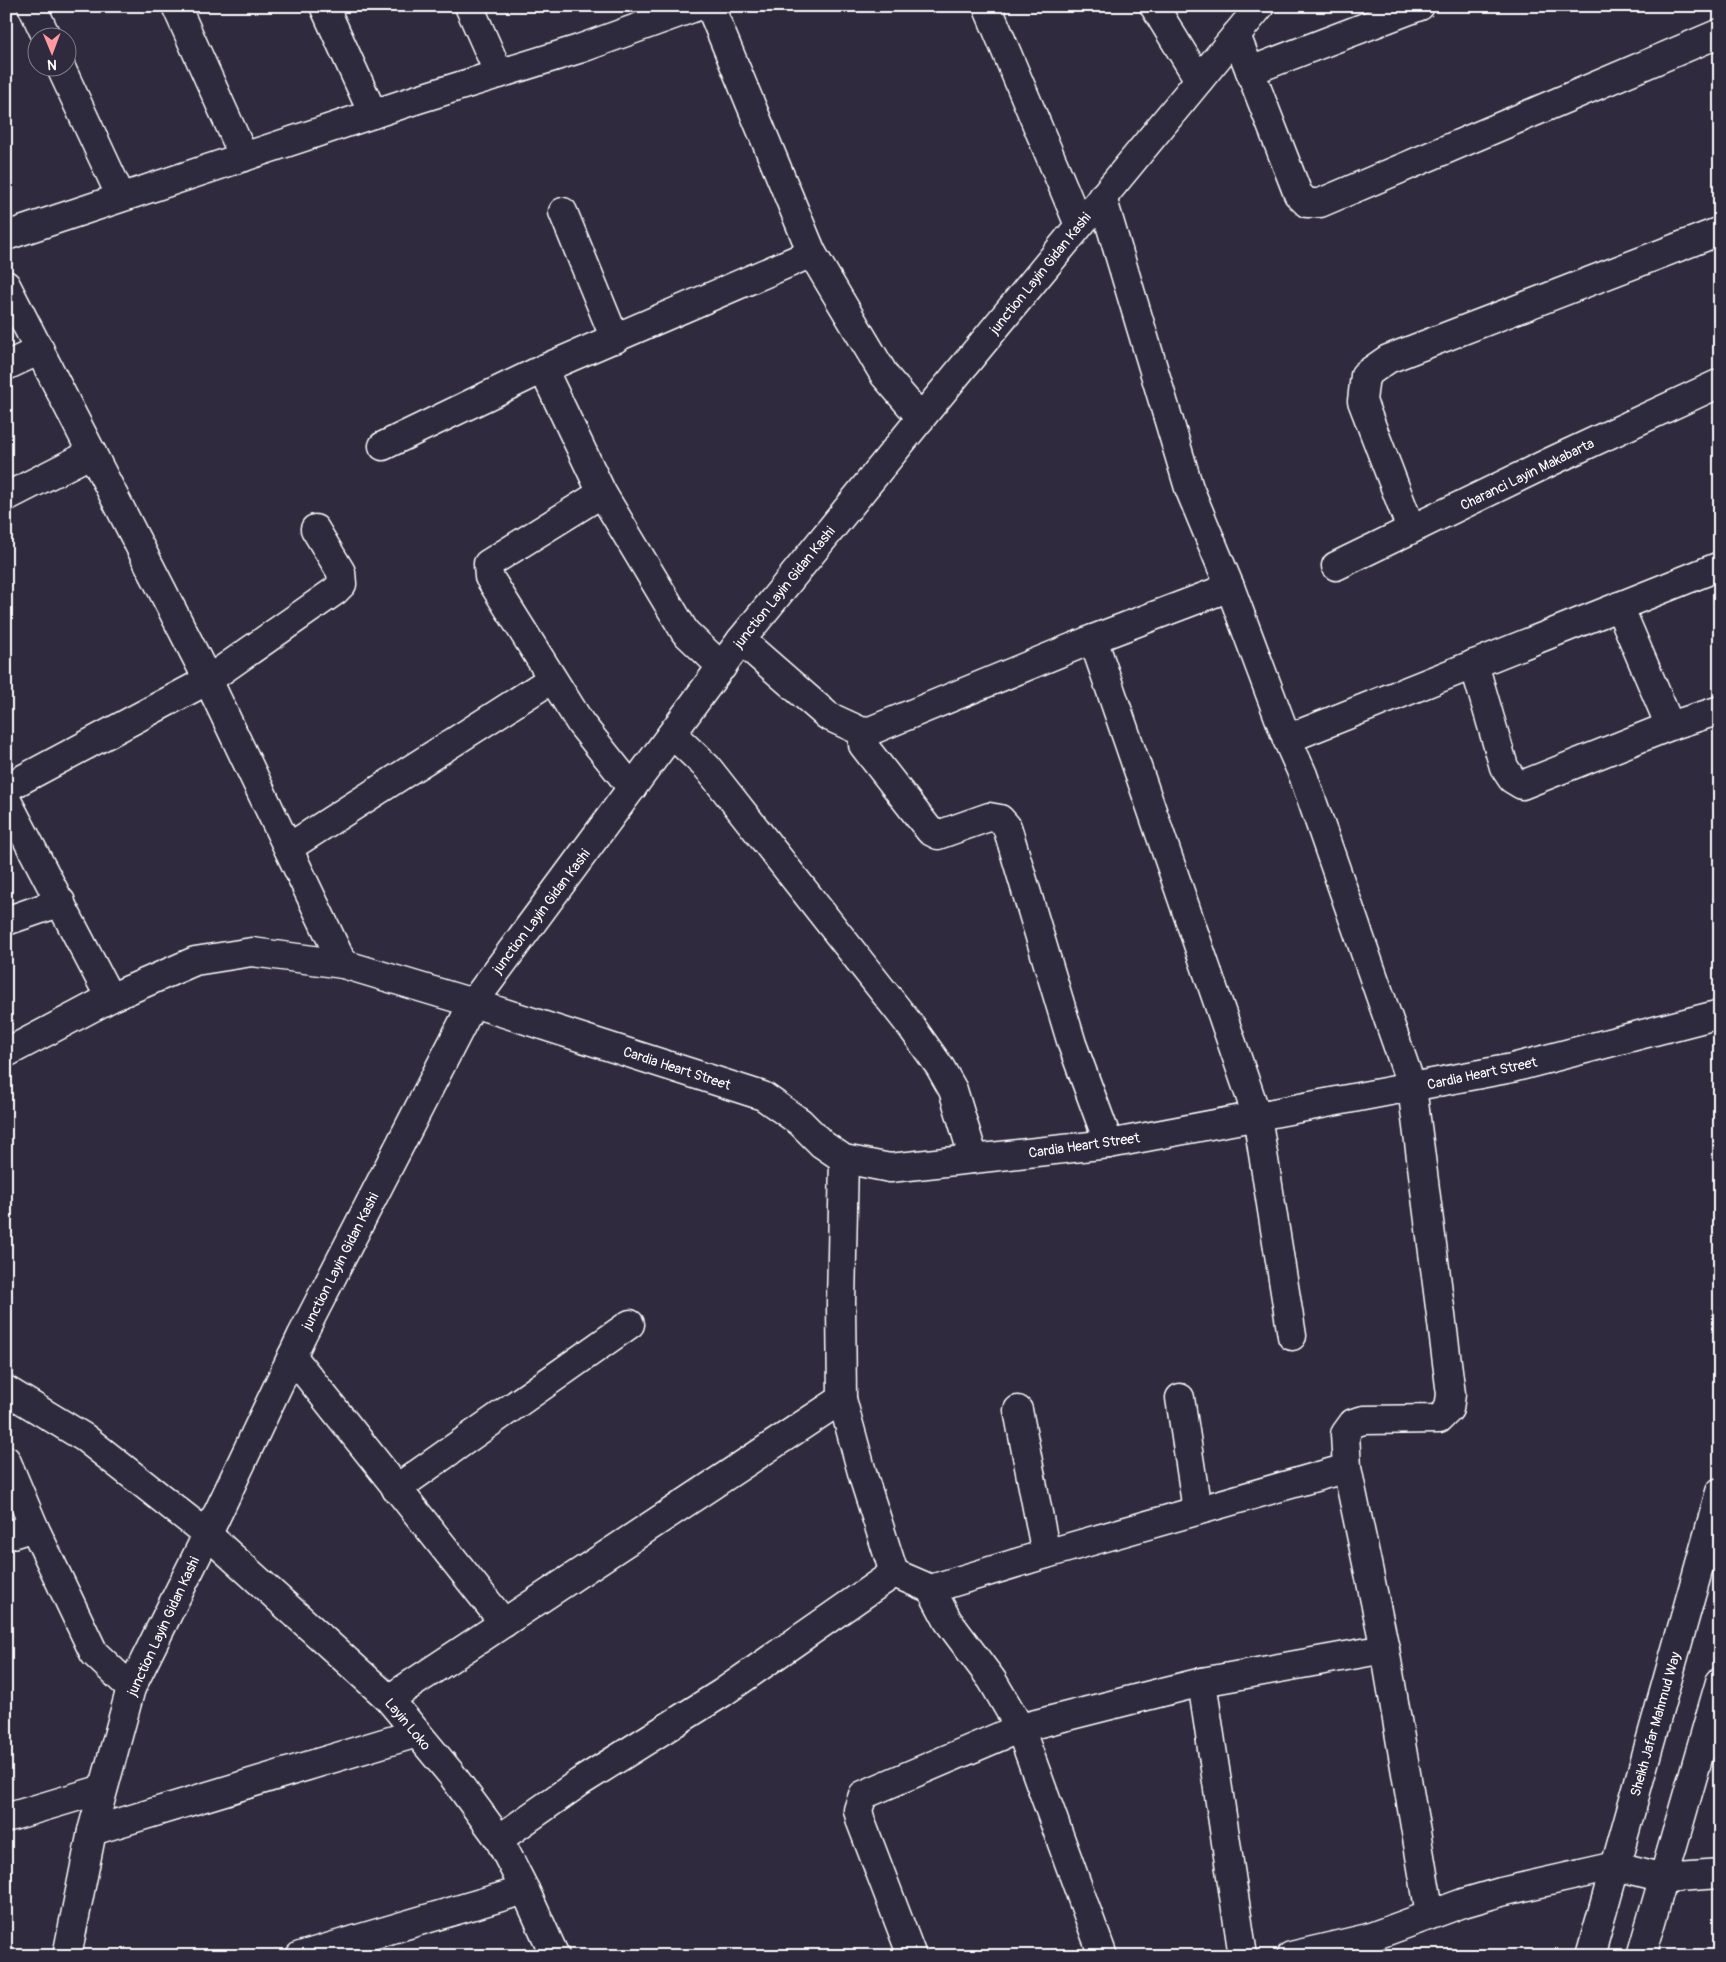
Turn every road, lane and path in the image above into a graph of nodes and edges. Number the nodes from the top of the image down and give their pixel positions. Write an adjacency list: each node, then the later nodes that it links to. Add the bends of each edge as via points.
1 (32, 6): 11 (street)
2 (176, 6): 19 (street)
3 (324, 6): 18 (street)
4 (469, 6): 15 (street)
5 (698, 6): 15 (street)
6 (710, 6): 26 (street)
7 (987, 6): 23 (street)
8 (1154, 6): 17 (street)
9 (1260, 6): 13 (street, junction Layin Gidan Kashi)
10 (1420, 6): 14 (street)
11 (42, 28)
12 (1720, 33): 14 (street, via 1320,203 1307,203 1298,194)
13 (1236, 35): 14 (street); 17 (street, junction Layin Gidan Kashi)
14 (1250, 71)
15 (499, 74): 18 (street)
16 (66, 78): 20 (street)
17 (1198, 80): 21 (street, junction Layin Gidan Kashi)
18 (373, 114): 19 (street)
19 (244, 157): 20 (street)
20 (121, 197): 25 (street)
21 (1102, 197): 23 (street, junction Layin Gidan Kashi); 42 (street, via 1189,488)
22 (563, 212): 28 (street)
23 (1079, 225): 33 (street, junction Layin Gidan Kashi)
24 (1720, 232): 39 (street, via 1388,359 1365,375 1362,401)
25 (6, 236)
26 (812, 252): 28 (street); 33 (street, via 886,376)
27 (6, 284): 29 (street)
28 (615, 339): 31 (street)
29 (40, 350): 30 (street); 35 (street)
30 (6, 366)
31 (543, 369): 34 (street); 36 (street)
32 (1720, 383): 39 (street, Charanci Layin Makabarta)
33 (921, 418): 45 (street, junction Layin Gidan Kashi)
34 (383, 446)
35 (92, 453): 37 (street); 49 (street)
36 (602, 493): 47 (street, via 685,632); 48 (street, via 488,564 489,577)
37 (6, 497)
38 (315, 529): 49 (street, via 341,572 342,584)
39 (1411, 530): 40 (street, Charanci Layin Makabarta)
40 (1336, 566)
41 (1720, 566): 43 (street)
42 (1230, 587): 44 (street); 54 (street)
43 (1619, 606): 46 (street); 51 (street)
44 (1093, 639): 52 (street); 67 (street)
45 (741, 640): 47 (street, junction Layin Gidan Kashi); 52 (street, via 828,716)
46 (1474, 664): 51 (street, via 1504,767 1512,779 1522,785); 54 (street)
47 (722, 667): 53 (street, junction Layin Gidan Kashi)
48 (552, 679): 56 (street, via 581,724); 58 (street)
49 (208, 680): 55 (street); 58 (street)
50 (1720, 710): 51 (street)
51 (1670, 726)
52 (865, 733): 68 (street, via 864,745 930,831 938,835 989,817 1000,819 1007,827 1072,1044)
53 (672, 734): 56 (street, junction Layin Gidan Kashi); 70 (street, via 707,767 924,1044 954,1090)
54 (1287, 739): 66 (street, via 1303,776)
55 (6, 788)
56 (632, 788): 63 (street, junction Layin Gidan Kashi)
57 (6, 799): 59 (street)
58 (288, 848): 61 (street)
59 (60, 902): 60 (street); 62 (street)
60 (6, 921)
61 (343, 964): 62 (street, Cardia Heart Street, via 252,952 195,961); 63 (street, Cardia Heart Street)
62 (110, 998): 65 (street, Cardia Heart Street)
63 (473, 1003): 69 (street, Cardia Heart Street, via 763,1096); 73 (street, junction Layin Gidan Kashi)
64 (1720, 1014): 66 (street, Cardia Heart Street, via 1512,1068)
65 (6, 1053)
66 (1412, 1087): 67 (street, Cardia Heart Street); 79 (street, via 1451,1394 1448,1409 1439,1419 1353,1423 1345,1434)
67 (1257, 1116): 68 (street, Cardia Heart Street); 72 (street)
68 (1109, 1144): 70 (street, Cardia Heart Street)
69 (844, 1159): 70 (street, Cardia Heart Street, via 890,1168); 76 (street)
70 (974, 1159)
71 (630, 1324): 80 (street)
72 (1292, 1336)
73 (292, 1356): 80 (street); 84 (street, junction Layin Gidan Kashi)
74 (6, 1390): 84 (street, Layin Loko, via 85,1438)
75 (1180, 1398): 82 (street)
76 (842, 1399): 87 (street); 89 (street)
77 (1018, 1410): 86 (street)
78 (6, 1460): 83 (street)
79 (1347, 1468): 82 (street); 90 (street)
80 (396, 1488): 89 (street)
81 (1720, 1492): 101 (street, Sheikh Jafar Mahmud Way)
82 (1197, 1510): 86 (street)
83 (34, 1527): 85 (street); 93 (street, via 94,1653)
84 (207, 1534): 93 (street, junction Layin Gidan Kashi); 94 (street, Layin Loko)
85 (6, 1536)
86 (1046, 1554): 88 (street)
87 (894, 1573): 88 (street); 100 (street, via 722,1693 580,1782)
88 (931, 1589): 95 (street, via 948,1621 992,1680)
89 (504, 1623): 94 (street)
90 (1385, 1649): 91 (street); 105 (street)
91 (1202, 1682): 95 (street); 111 (street)
92 (1720, 1682): 103 (street)
93 (131, 1688): 97 (street, junction Layin Gidan Kashi)
94 (389, 1699): 96 (street, Layin Loko)
95 (1020, 1728): 109 (street, via 863,1795 858,1810 861,1822); 110 (street)
96 (417, 1733): 99 (street); 100 (street, Layin Loko)
97 (103, 1789): 98 (street); 99 (street, junction Layin Gidan Kashi)
98 (6, 1818)
99 (92, 1832): 106 (street, junction Layin Gidan Kashi)
100 (499, 1839): 104 (street, Layin Loko)
101 (1616, 1866): 103 (street); 105 (street, via 1501,1892); 113 (street, Sheikh Jafar Mahmud Way)
102 (1720, 1874): 103 (street)
103 (1664, 1878): 114 (street)
104 (525, 1890): 107 (street); 108 (street, Layin Loko)
105 (1430, 1915): 112 (street, via 1368,1938)
106 (67, 1956)
107 (300, 1956)
108 (555, 1956)
109 (912, 1956)
110 (1103, 1956)
111 (1243, 1956)
112 (1291, 1956)
113 (1590, 1956)
114 (1641, 1956)

